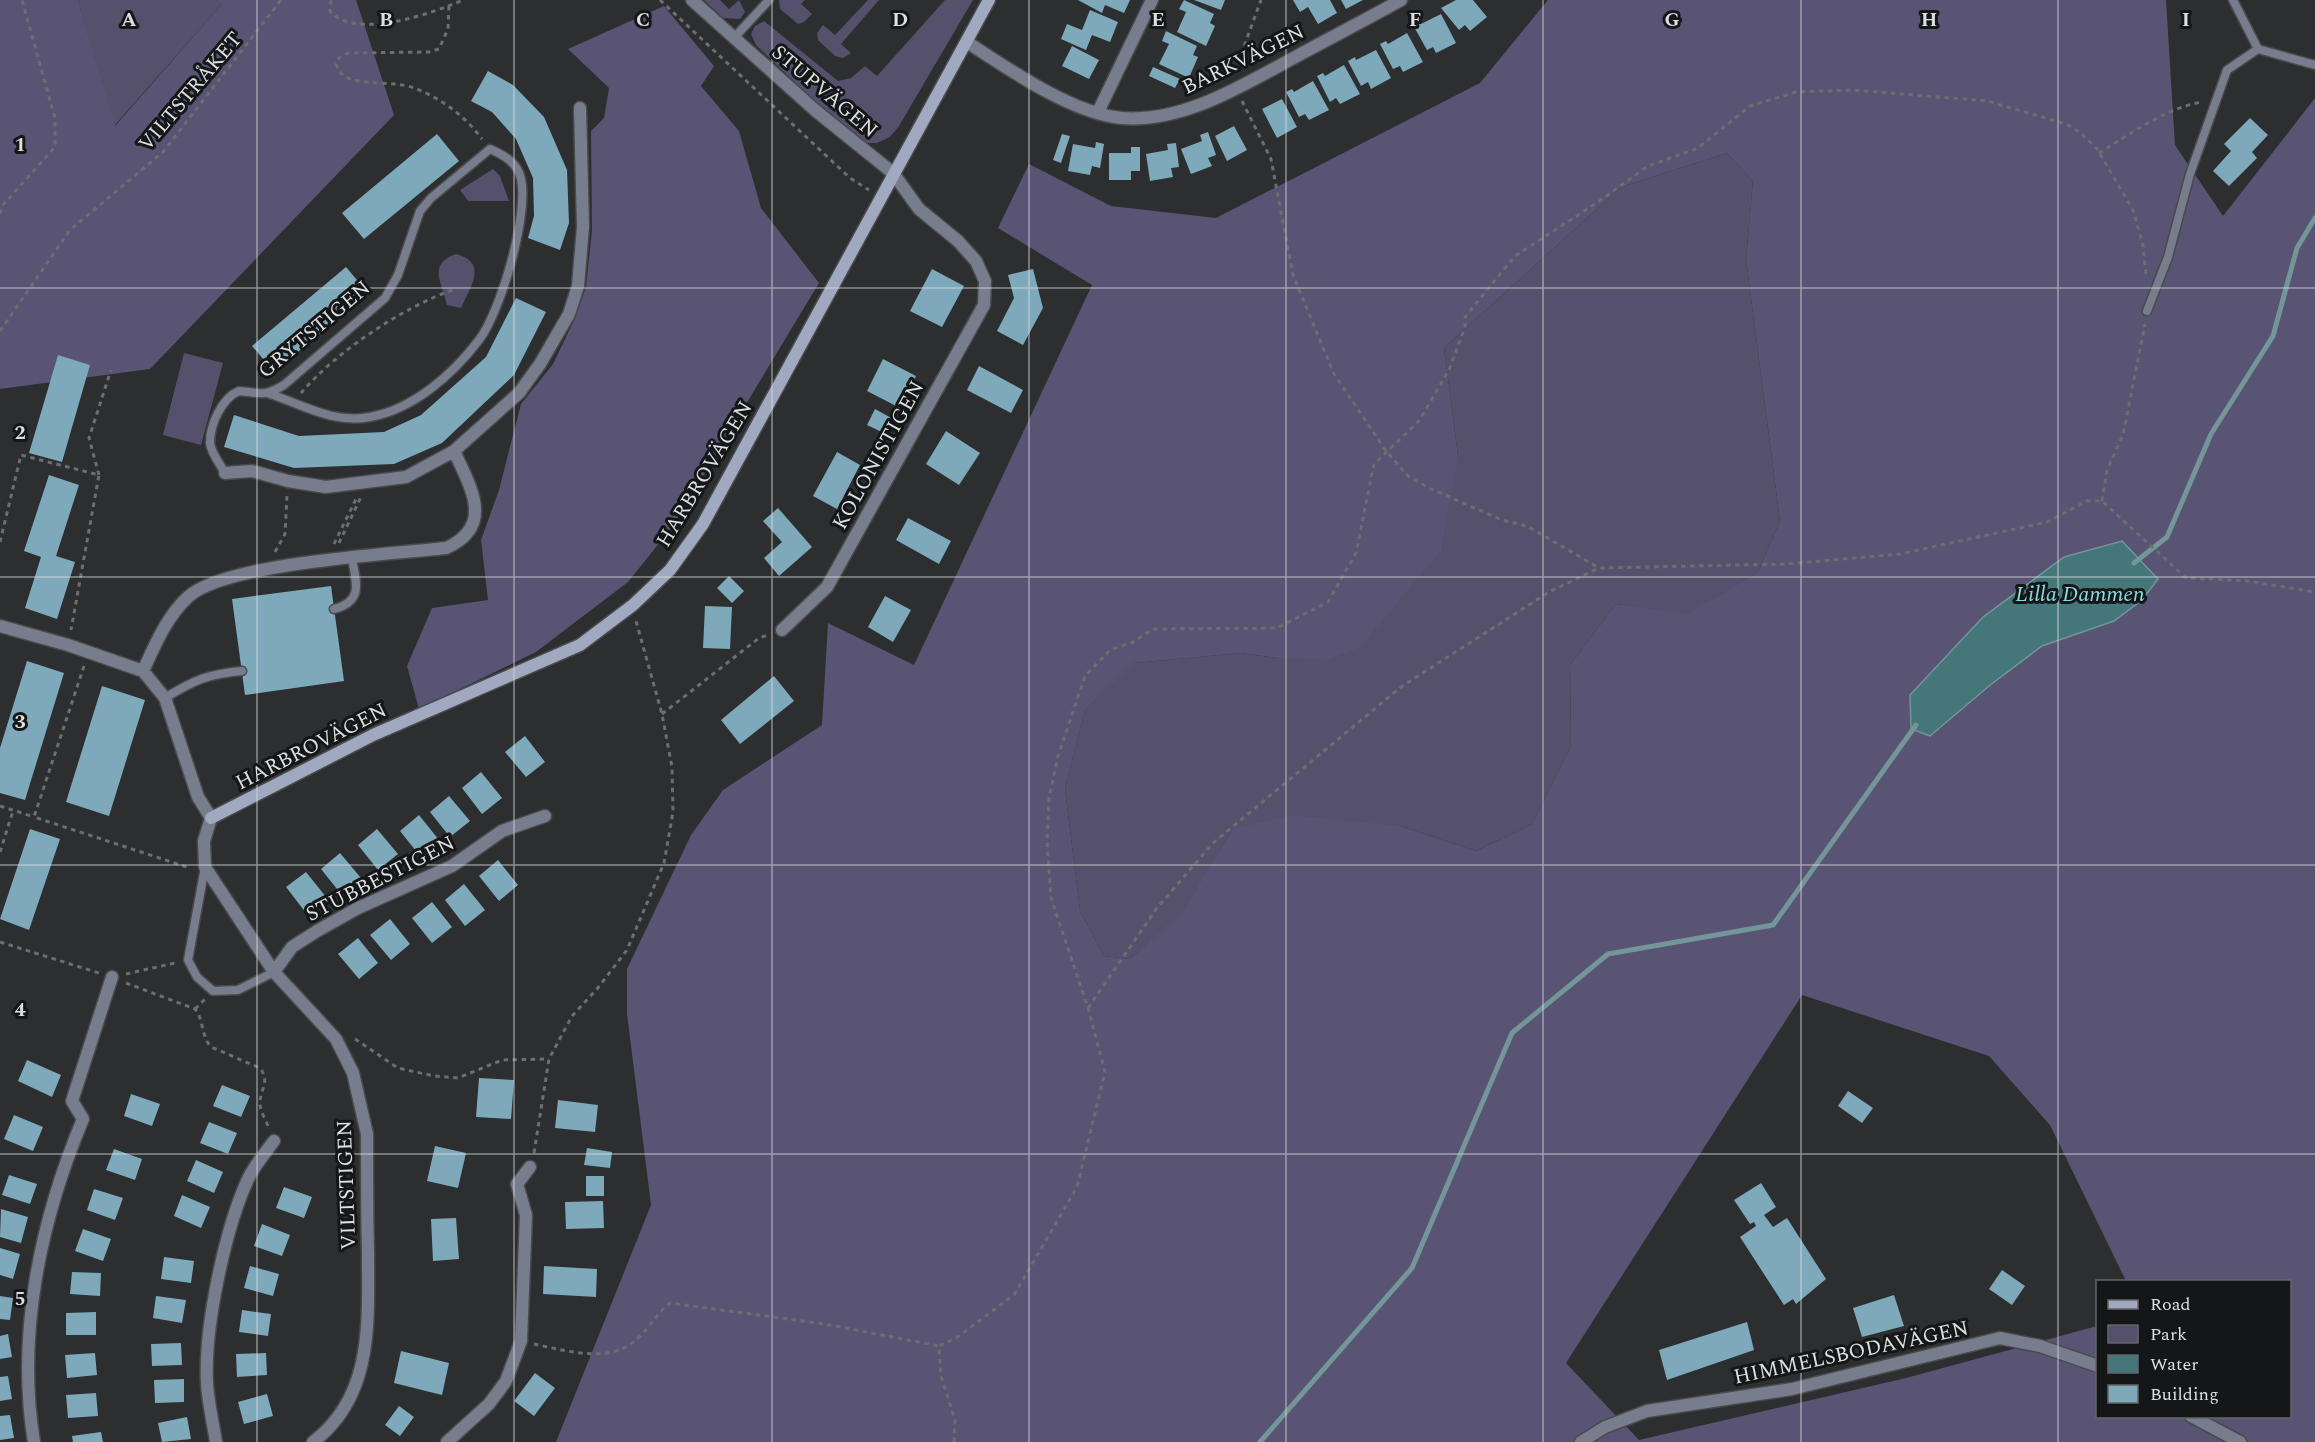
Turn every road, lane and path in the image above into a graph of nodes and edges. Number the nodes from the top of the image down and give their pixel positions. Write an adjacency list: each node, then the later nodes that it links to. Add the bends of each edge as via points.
1 (22, 0): 26 (path, via 55,118 55,147 2,206)
2 (281, 0): 30 (path, VILTSTRÅKET, via 163,152 70,231)
3 (331, 0): 13 (path, via 330,11 336,18 366,24 388,23)
4 (464, 0): 13 (path)
5 (660, 0): 25 (path, via 850,178)
6 (692, 0): 14 (street, STUPVÄGEN)
7 (769, 0): 14 (lane)
8 (989, 0): 15 (street, HARBROVÄGEN)
9 (1152, 0): 21 (street)
10 (1261, 0): 18 (path, via 1235,71)
11 (1401, 0): 18 (street, BARKVÄGEN)
12 (2233, 0): 16 (lane)
13 (449, 6): 22 (path, via 448,29 439,49 348,53 336,64 348,78 416,89 453,108)
14 (733, 39): 24 (street, STUPVÄGEN)
15 (967, 42): 21 (street, BARKVÄGEN, via 1030,82); 24 (street, HARBROVÄGEN)
16 (2258, 49): 17 (lane); 19 (lane, via 2227,70)
17 (2315, 65)
18 (1236, 88): 21 (street, BARKVÄGEN, via 1187,109 1149,117 1121,118); 35 (path, via 1271,159 1293,275 1302,297 1334,374)
19 (2216, 99): 23 (path, via 2190,104); 29 (lane, via 2190,174 2168,257)
20 (580, 108): 34 (street, GRYTSTIGEN, via 583,254 569,314 519,393)
21 (1098, 112)
22 (490, 149): 32 (lane, GRYTSTIGEN, via 420,211 398,275 385,298); 33 (lane, via 512,161 521,178 524,210 496,305 480,339 422,395 393,412 368,418 318,415)
23 (2099, 153): 27 (path, via 2133,210 2143,245); 35 (path, via 2081,133 2066,124 1988,101 1853,90 1796,92 1750,106 1698,148 1648,166 1515,256 1465,317 1449,370 1419,421)
24 (892, 173): 25 (street, HARBROVÄGEN); 50 (street, KOLONISTIGEN, via 919,209 976,261 985,281 984,305 827,587)
25 (881, 198): 47 (street, HARBROVÄGEN, via 702,524 670,570)
26 (0, 214)
27 (2147, 284)
28 (455, 289): 33 (path, via 428,298 356,344)
29 (2147, 311): 39 (path, via 2123,435 2107,470)
30 (0, 331)
31 (111, 369): 37 (path, via 89,438)
32 (270, 393): 33 (lane); 36 (lane, GRYTSTIGEN, via 239,391 220,407 210,442)
33 (294, 402)
34 (454, 451): 38 (street, GRYTSTIGEN, via 406,477); 42 (street, via 474,495 473,530 446,548)
35 (1386, 451): 44 (path, via 1408,476 1429,488 1502,520 1527,526); 68 (path, via 1374,464 1356,554 1328,602 1277,628 1153,629 1110,650 1085,675 1056,766 1049,798 1047,841 1051,897)
36 (225, 473): 38 (street, GRYTSTIGEN, via 252,471 326,487)
37 (99, 475): 41 (path, via 21,455); 51 (path)
38 (363, 482): 43 (path, via 336,538); 43 (path, via 362,495)
39 (2102, 501): 44 (path, via 2087,501 2047,522 1900,554 1786,564); 46 (path, via 2186,578 2248,581)
40 (287, 505): 45 (path, via 285,534)
41 (0, 542)
42 (352, 558): 43 (street); 48 (lane, via 355,596 348,606)
43 (332, 560): 45 (street)
44 (1599, 568): 68 (path, via 1549,592 1401,687 1213,843 1157,908)
45 (263, 571): 53 (street, via 231,576 189,596 171,617)
46 (2315, 592)
47 (633, 605): 56 (path); 61 (street, HARBROVÄGEN, via 580,645 373,735)
48 (334, 609)
49 (0, 626): 51 (street)
50 (782, 630): 56 (path, via 759,638)
51 (69, 645): 52 (street)
52 (88, 653): 53 (street); 60 (path)
53 (143, 670): 55 (street)
54 (242, 671): 55 (lane, via 211,674 191,681)
55 (165, 698): 61 (street, via 198,797)
56 (662, 714): 70 (path, via 672,767 673,812 664,863 627,950 572,1016)
57 (0, 806): 58 (path)
58 (13, 811): 60 (path); 62 (path)
59 (545, 816): 66 (street, STUBBESTIGEN, via 502,831 453,866 358,908 317,931 292,947)
60 (34, 817): 63 (path, via 189,868)
61 (211, 818): 63 (street, via 204,842)
62 (0, 852)
63 (205, 867): 65 (lane); 66 (street, VILTSTIGEN)
64 (0, 942): 67 (path)
65 (188, 960): 66 (lane, via 197,977 213,991 238,990); 67 (path)
66 (274, 972): 79 (street, VILTSTIGEN, via 336,1039 353,1073 367,1134 368,1341 349,1400 335,1421)
67 (111, 977): 71 (path, via 195,1009 206,1041 212,1047 260,1068 266,1083 260,1105); 77 (street, via 72,1101 83,1119 62,1172 33,1297 27,1360)
68 (1088, 1008): 74 (path, via 1105,1072 1077,1187 1014,1295)
69 (355, 1039): 70 (path, via 398,1068 446,1077 458,1078 502,1060)
70 (549, 1059): 72 (path)
71 (274, 1141): 78 (street, via 248,1178 230,1235 209,1336 207,1383)
72 (530, 1167): 73 (street, via 517,1184 526,1215)
73 (521, 1341): 74 (path, via 570,1351 614,1354 628,1348 670,1303 825,1324); 80 (street, via 506,1381 489,1404)
74 (939, 1346): 81 (path, via 941,1376 955,1420)
75 (2096, 1366): 82 (street, HIMMELSBODAVÄGEN, via 2040,1346 2000,1338 1792,1389 1647,1411 1605,1427)
76 (2195, 1418): 83 (street)
77 (34, 1442)
78 (216, 1442)
79 (313, 1442)
80 (447, 1442)
81 (954, 1442)
82 (1581, 1442)
83 (2240, 1442)

